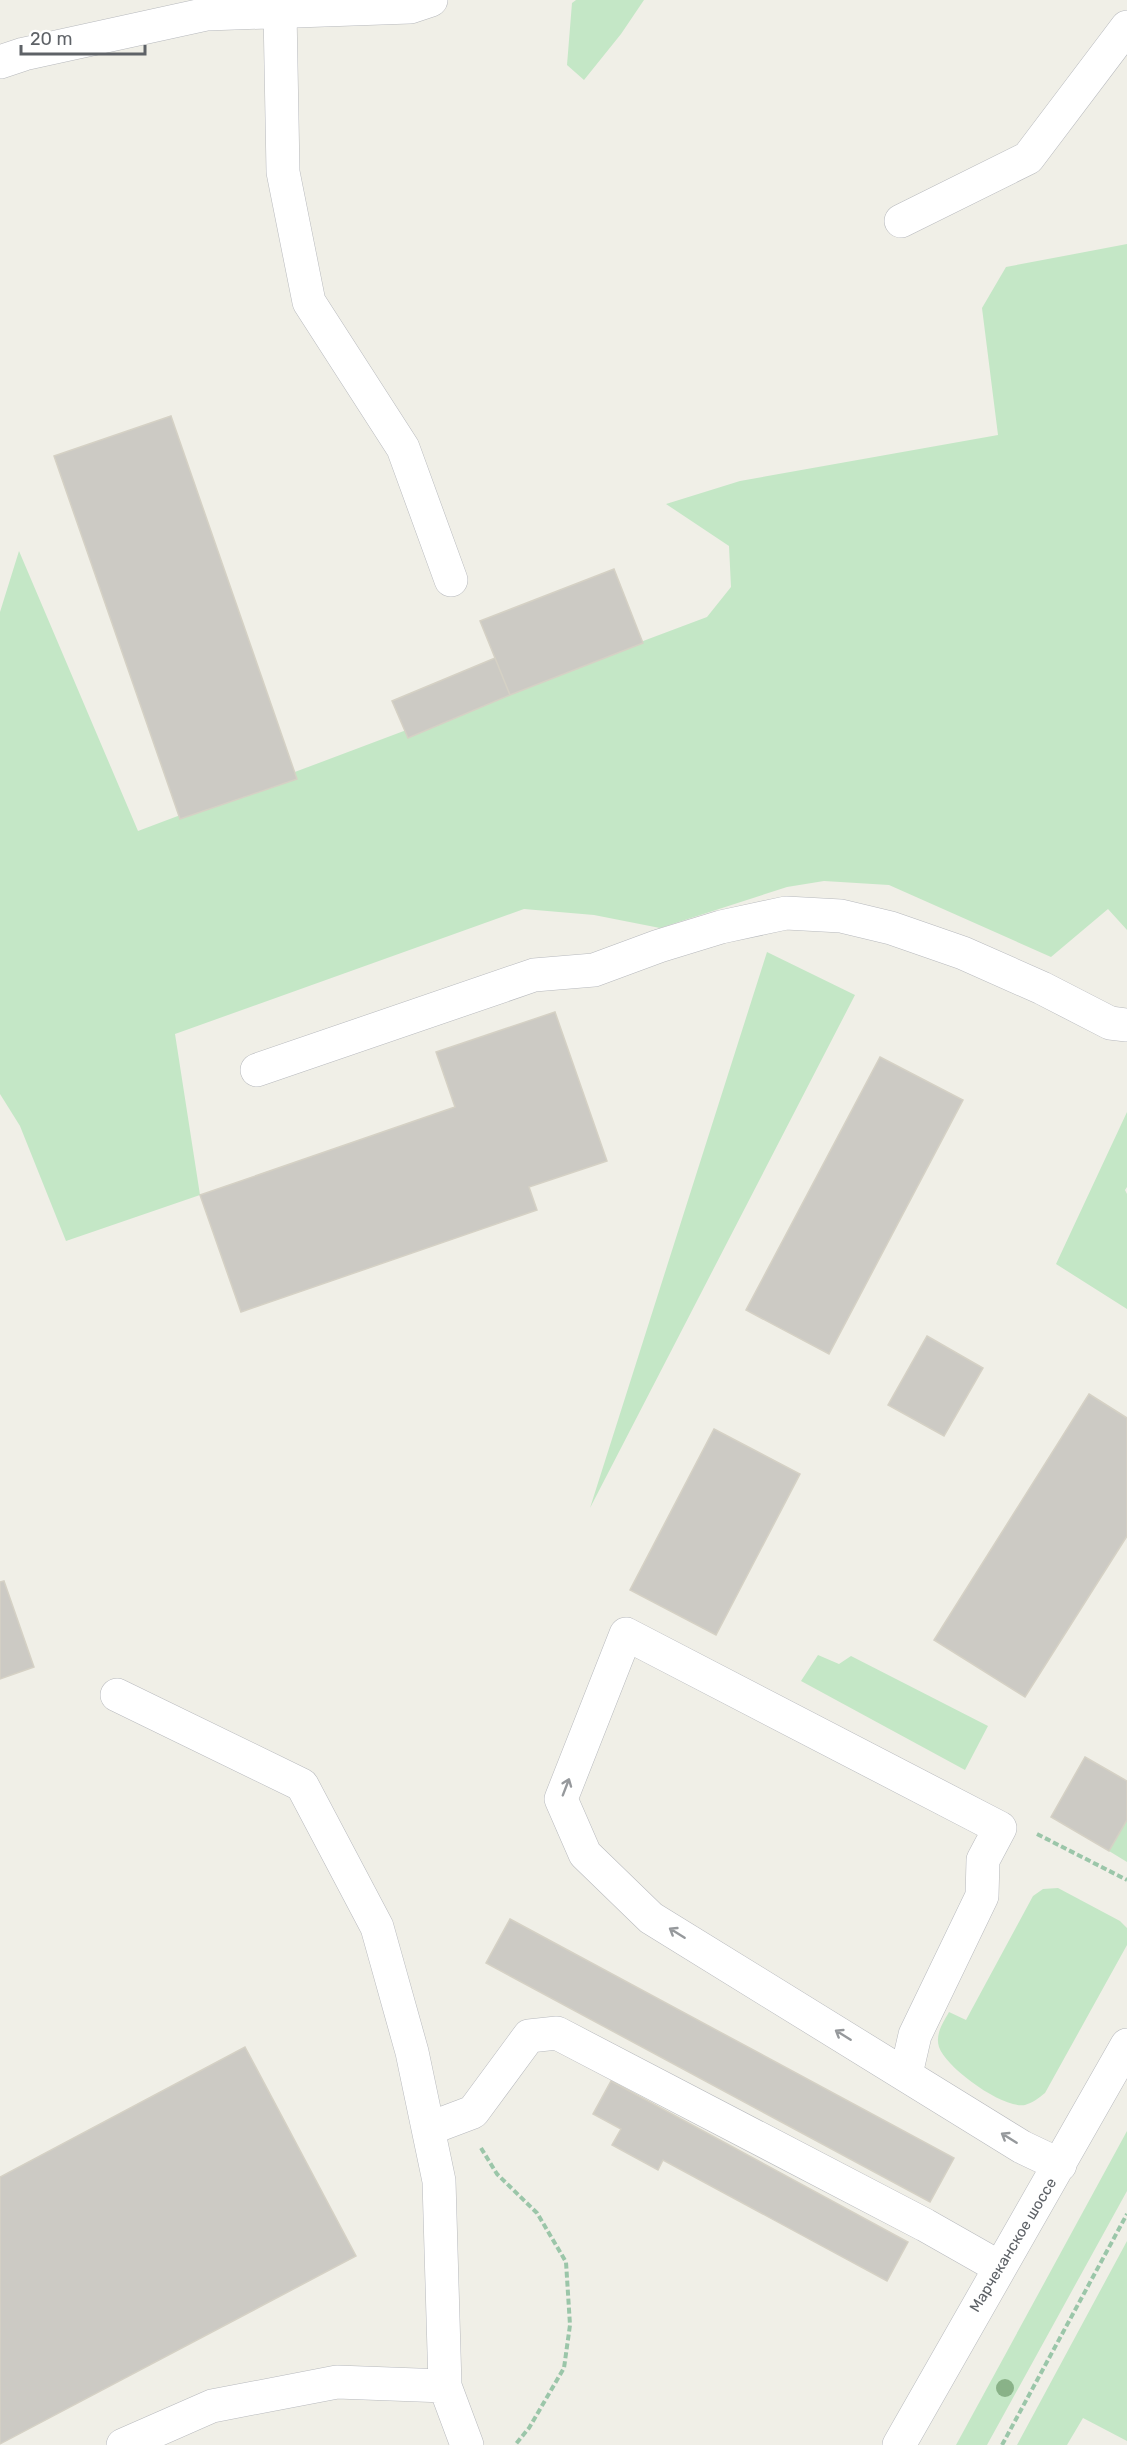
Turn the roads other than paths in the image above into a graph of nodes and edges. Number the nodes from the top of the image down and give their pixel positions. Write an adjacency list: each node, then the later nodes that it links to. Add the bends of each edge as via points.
1 (431, 0): 2 (street, via 410,7)
2 (280, 11): 4 (street, via 207,14); 6 (street, via 283,172 309,302 403,448)
3 (1127, 27): 5 (street, via 1028,158)
4 (0, 62)
5 (901, 220)
6 (451, 580)
7 (1127, 1025): 8 (street, via 1110,1023 963,953 891,928 841,916 786,913 721,927 594,970 534,975)
8 (257, 1070)
9 (117, 1695): 12 (street, via 302,1785 376,1927 412,2052)
10 (1127, 2045): 13 (street, Марчеканское шоссе)
11 (906, 2074): 11 (street, one-way to 11, via 651,1918 585,1854 561,1799 626,1634 1000,1828 983,1860 982,1896 915,2035); 13 (street, one-way to 11, via 1022,2147)
12 (428, 2129): 14 (street, via 473,2112 530,2036 557,2033 925,2224); 15 (street, via 439,2181)
13 (1060, 2165): 14 (street, Марчеканское шоссе)
14 (999, 2267): 18 (street, Марчеканское шоссе)
15 (445, 2386): 16 (street, via 337,2382 212,2406); 17 (street)
16 (123, 2445)
17 (467, 2445)
18 (899, 2445)

